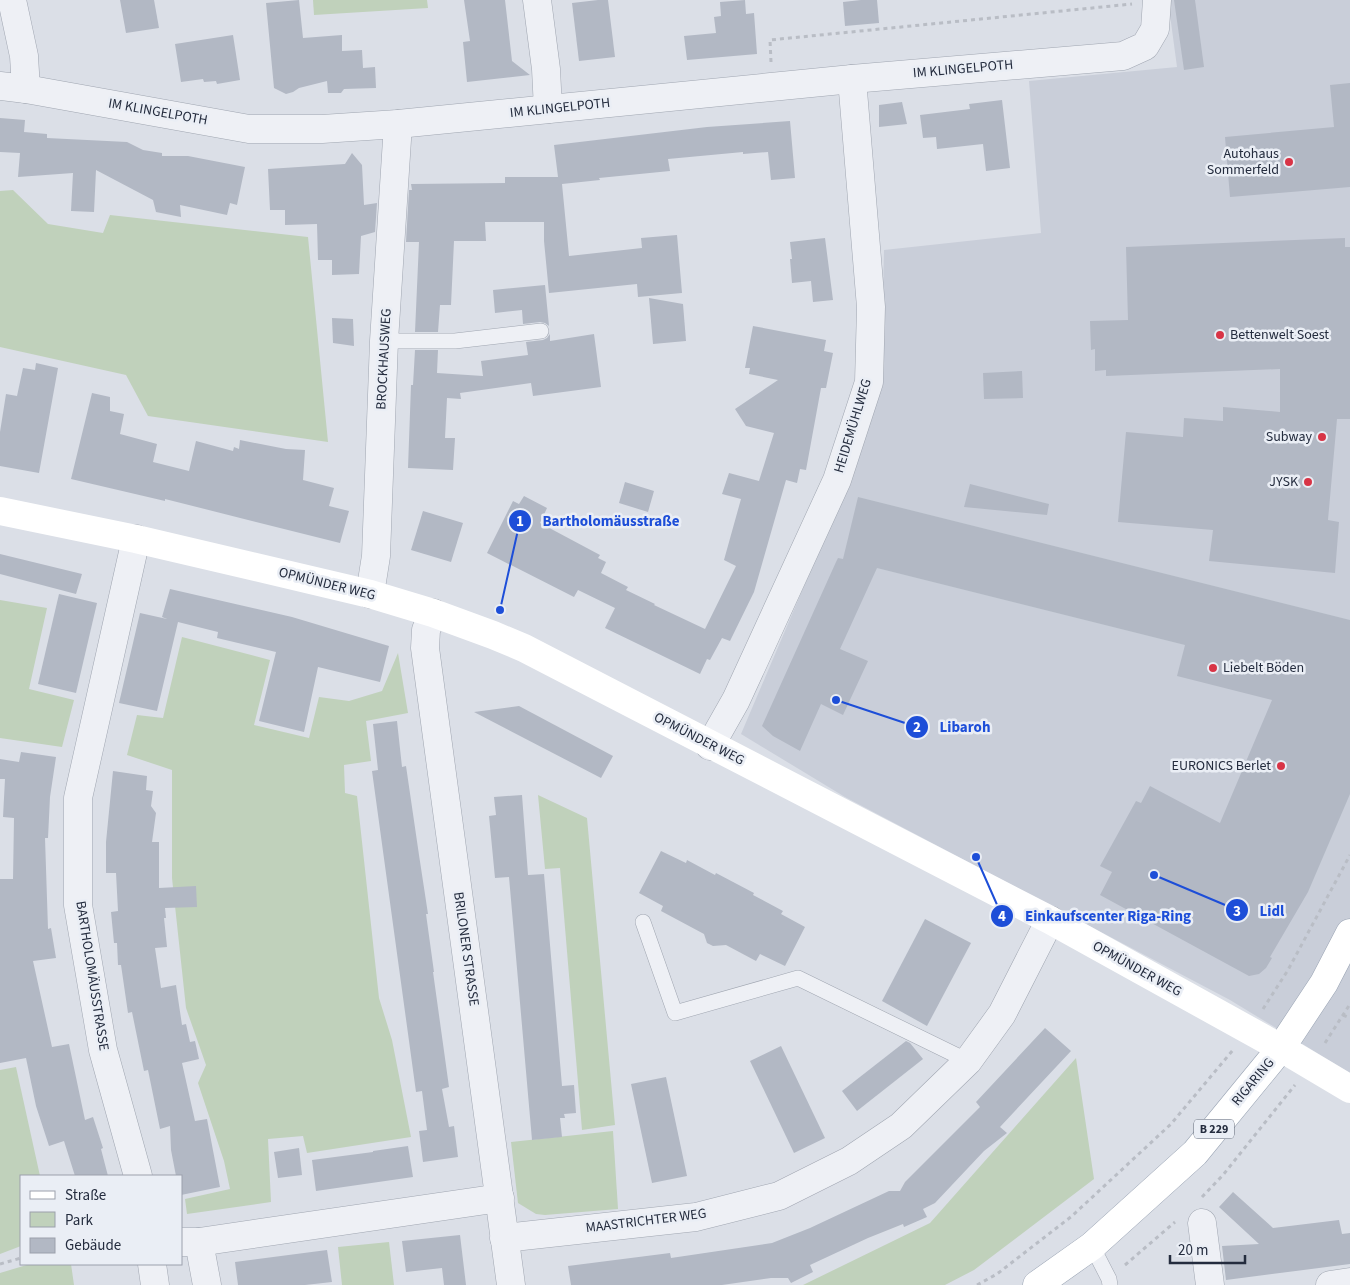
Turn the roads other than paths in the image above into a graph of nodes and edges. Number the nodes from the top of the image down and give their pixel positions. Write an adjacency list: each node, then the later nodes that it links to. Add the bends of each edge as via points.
1 (12, 0): 5 (street, via 24,56)
2 (537, 0): 6 (street)
3 (1157, 1): 4 (street, IM KLINGELPOTH, via 1154,29 1145,46 1122,56)
4 (852, 78): 6 (street, IM KLINGELPOTH); 14 (street, HEIDEMÜHLWEG, via 871,307 869,382 837,480 736,700)
5 (13, 87): 7 (street, IM KLINGELPOTH, via 249,129)
6 (548, 109): 7 (street, IM KLINGELPOTH)
7 (398, 124): 9 (street, BROCKHAUSWEG)
8 (541, 331): 9 (lane, via 455,341)
9 (384, 341): 12 (street, BROCKHAUSWEG, via 376,556)
10 (0, 511): 11 (street, OPMÜNDER WEG)
11 (136, 539): 12 (street, OPMÜNDER WEG); 21 (street, BARTHOLOMÄUSSTRASSE, via 78,798 78,904 103,1050)
12 (370, 594): 13 (street, OPMÜNDER WEG)
13 (433, 613): 14 (street, OPMÜNDER WEG, via 524,648); 22 (street, BRILONER STRASSE, via 426,630 425,648)
14 (710, 746): 15 (street, OPMÜNDER WEG)
15 (1050, 920): 18 (street, OPMÜNDER WEG); 19 (street, MAASTRICHTER WEG, via 1002,1014)
16 (643, 922): 19 (lane, via 675,1013 798,978)
17 (1350, 933): 18 (street, RIGARING / B 229, via 1324,983)
18 (1281, 1048): 20 (street, OPMÜNDER WEG); 26 (street, RIGARING / B 229, via 1194,1153)
19 (968, 1061): 24 (street, MAASTRICHTER WEG, via 901,1126 849,1161 779,1196 696,1217)
20 (1350, 1089)
21 (138, 1175)
22 (500, 1198): 24 (street, BRILONER STRASSE); 25 (street)
23 (1194, 1214): 34 (street)
24 (504, 1238): 32 (street, BRILONER STRASSE)
25 (190, 1242): 31 (street)
26 (1092, 1246): 28 (lane); 33 (street, RIGARING / B 229)
27 (152, 1265): 30 (street)
28 (1110, 1282)
29 (1350, 1282): 35 (street)
30 (155, 1285)
31 (207, 1285)
32 (511, 1285)
33 (1037, 1285)
34 (1210, 1285)
35 (1330, 1285)

